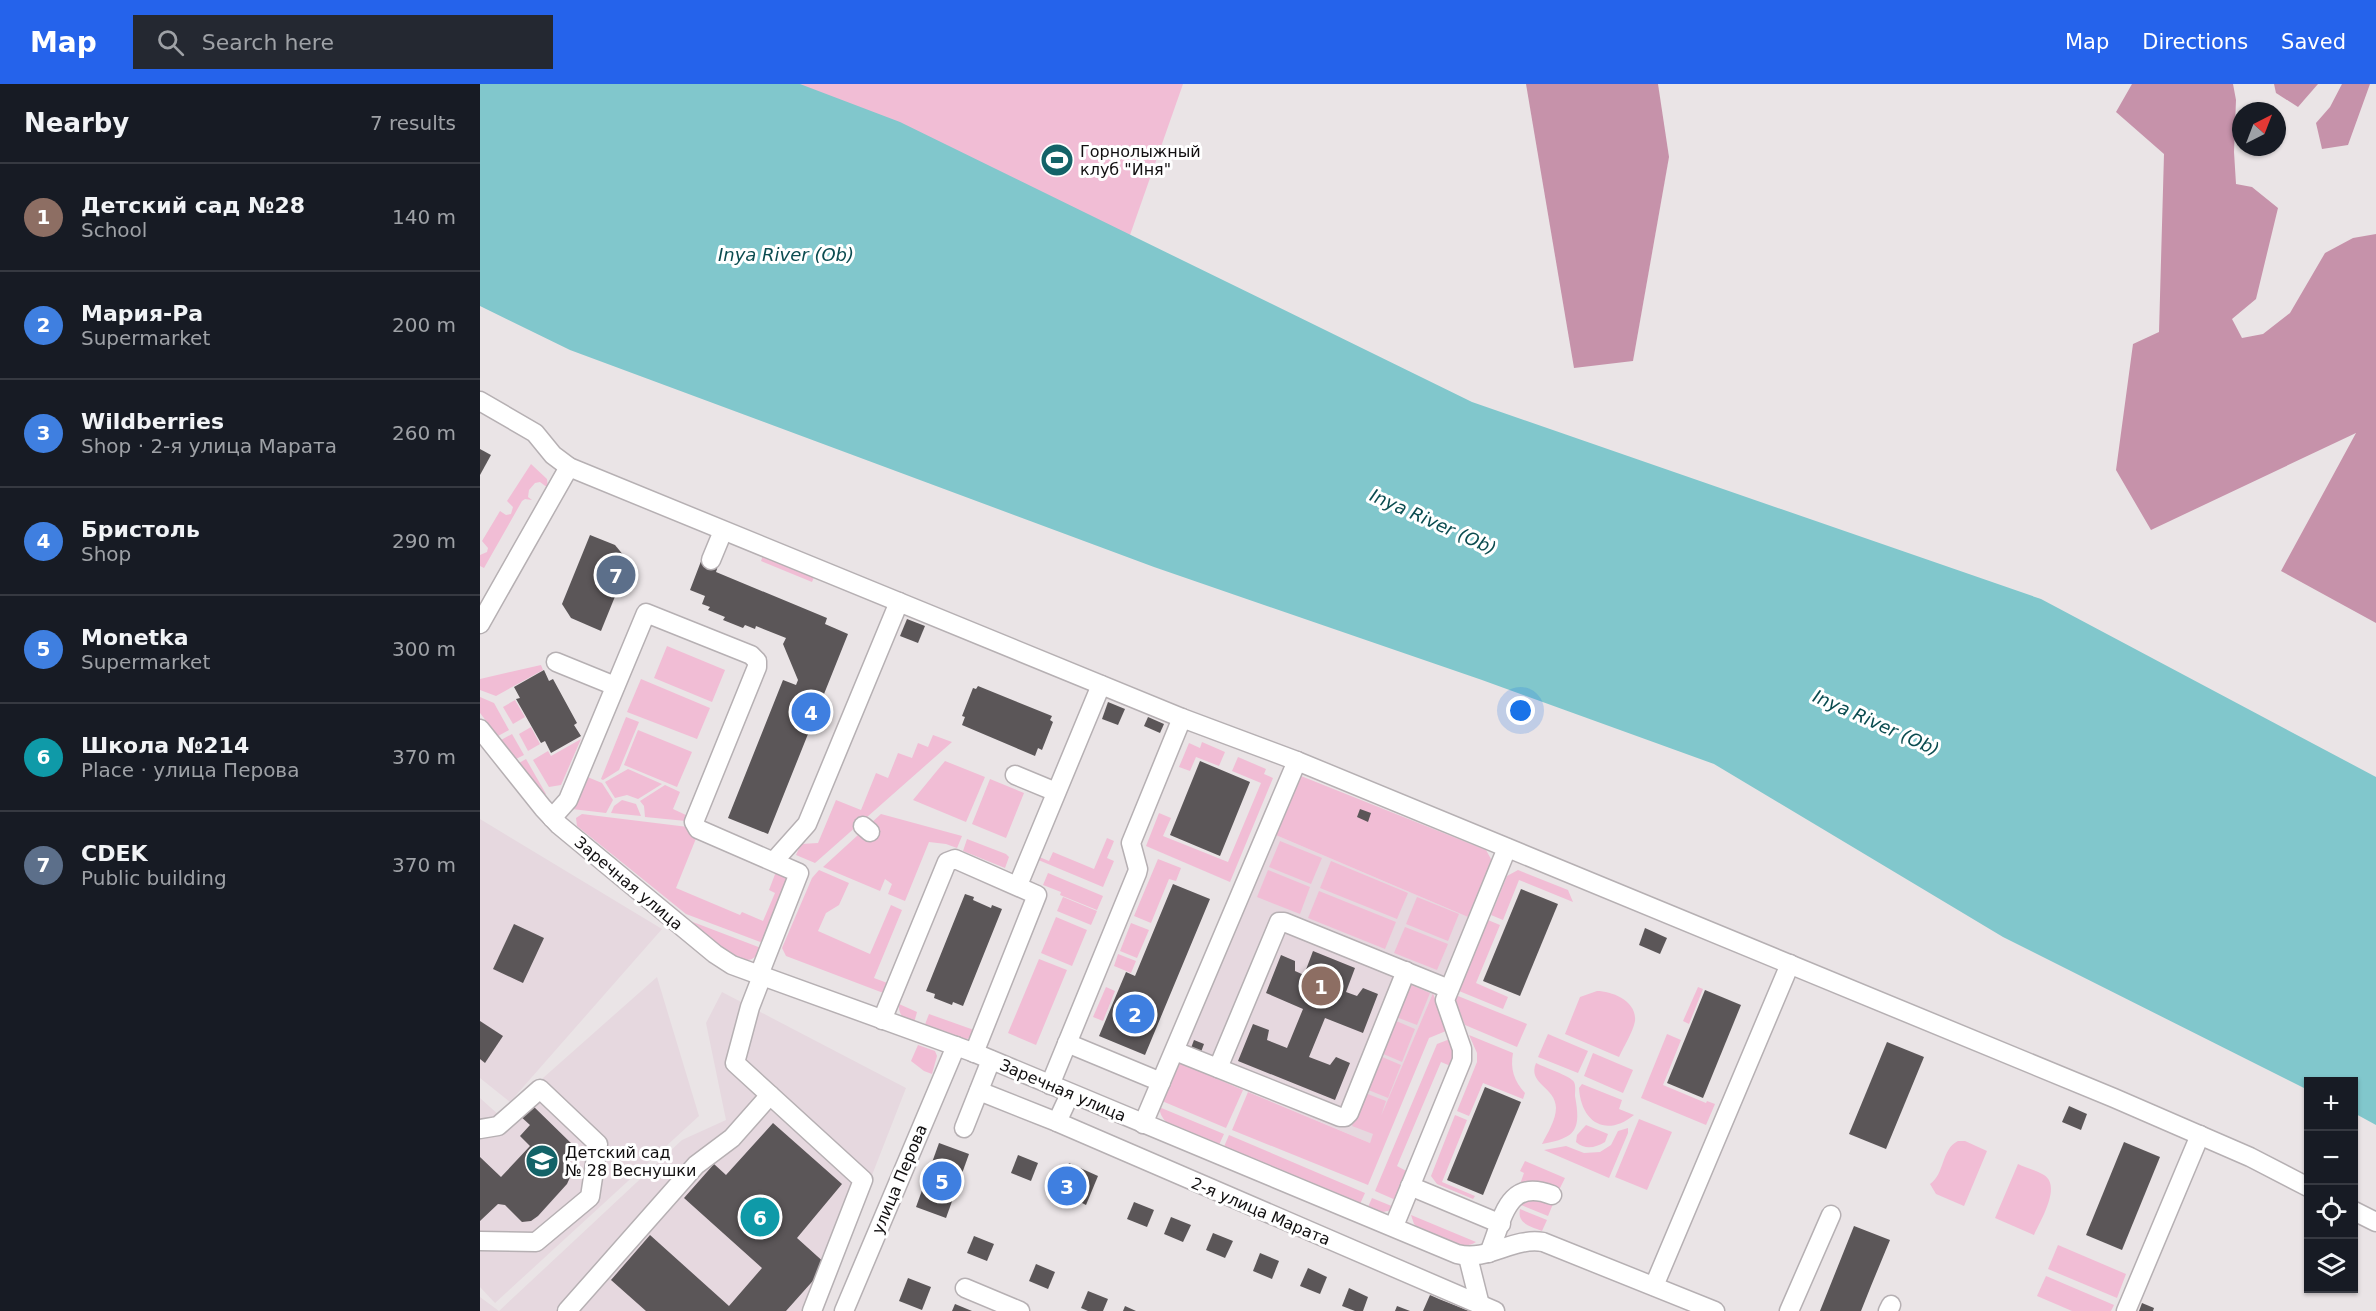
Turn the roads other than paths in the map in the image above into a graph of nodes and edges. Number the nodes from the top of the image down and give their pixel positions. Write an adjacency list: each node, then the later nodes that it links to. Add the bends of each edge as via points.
1 (480, 401): 2 (street, via 535,433)
2 (569, 467): 3 (street); 6 (street)
3 (723, 531): 4 (street); 5 (street)
4 (711, 560)
5 (899, 602): 8 (street); 17 (street, via 807,824)
6 (480, 624)
7 (556, 662): 9 (street)
8 (1101, 685): 10 (street); 14 (street)
9 (615, 686): 15 (street, via 568,800); 17 (street, via 646,614 751,655 757,661 694,822 698,829)
10 (1182, 718): 12 (street); 24 (street, via 1131,843 1137,873)
11 (480, 729): 15 (street, Заречная улица)
12 (1297, 761): 16 (street); 26 (street)
13 (1015, 775): 14 (street)
14 (1056, 792): 18 (street)
15 (552, 818): 21 (street, Заречная улица, via 715,954)
16 (1507, 848): 19 (street); 22 (street)
17 (774, 861): 21 (street, via 796,870 799,876)
18 (1018, 885): 23 (street, via 955,859 947,862); 27 (street, via 1035,892 1038,898)
19 (1790, 964): 39 (street); 51 (street)
20 (1406, 971): 22 (street); 29 (street, via 1279,922); 29 (street, via 1345,1117)
21 (761, 975): 23 (street, Заречная улица); 34 (street, via 735,1063)
22 (1449, 989): 41 (street, via 1447,1007 1463,1054)
23 (882, 1020): 25 (street, Заречная улица)
24 (1067, 1043): 30 (street); 31 (street)
25 (956, 1046): 27 (street, Заречная улица); 56 (street, улица Перова)
26 (1174, 1051): 29 (street); 30 (street)
27 (974, 1053): 28 (street, Заречная улица)
28 (991, 1060): 31 (street, Заречная улица); 32 (street)
29 (1218, 1068)
30 (1161, 1082): 36 (street)
31 (1050, 1085): 33 (street, Заречная улица)
32 (979, 1091): 35 (street, 2-я улица Марата); 37 (street)
33 (1070, 1094): 35 (street); 36 (street, Заречная улица)
34 (770, 1095): 54 (street, via 732,1138 696,1165); 55 (street, via 863,1180)
35 (1057, 1122): 53 (street, 2-я улица Марата)
36 (1143, 1124): 47 (street, Заречная улица)
37 (964, 1128)
38 (480, 1129): 48 (street, via 498,1126 540,1089 598,1144 590,1197 536,1242)
39 (2200, 1135): 40 (street); 60 (street)
40 (2304, 1185)
41 (1410, 1186): 46 (street); 47 (street)
42 (1552, 1195): 46 (street, via 1538,1189 1519,1193 1511,1200)
43 (2358, 1213): 45 (street)
44 (1831, 1215): 59 (street)
45 (2376, 1222)
46 (1501, 1224): 49 (street)
47 (1394, 1226): 50 (street, Заречная улица)
48 (480, 1241)
49 (1489, 1253): 50 (street); 51 (street, via 1530,1240 1544,1242)
50 (1468, 1257): 53 (street)
51 (1654, 1286): 58 (street)
52 (965, 1288): 57 (street)
53 (1487, 1308)
54 (567, 1311)
55 (812, 1311)
56 (844, 1311)
57 (1020, 1311)
58 (1715, 1311)
59 (1789, 1311)
60 (2126, 1311)

